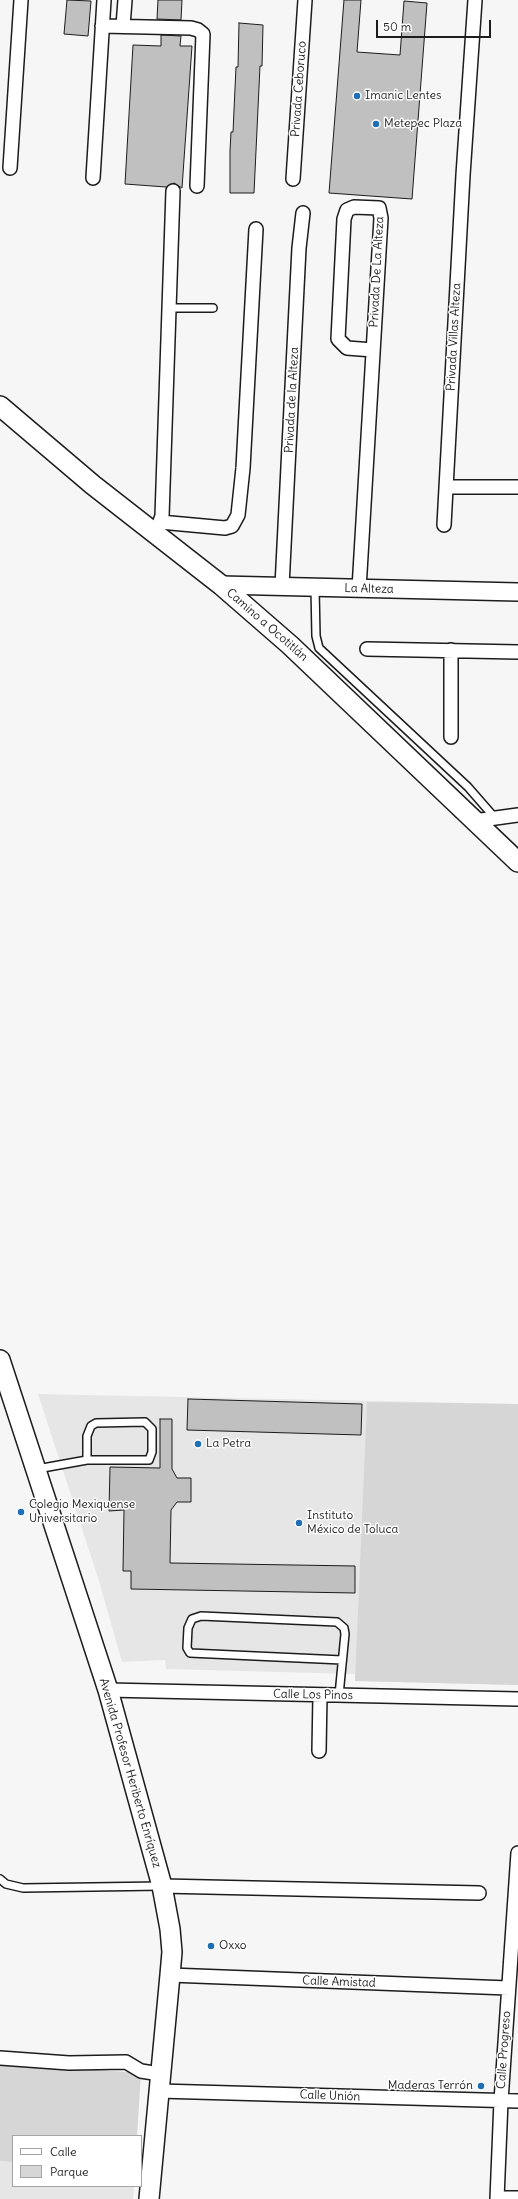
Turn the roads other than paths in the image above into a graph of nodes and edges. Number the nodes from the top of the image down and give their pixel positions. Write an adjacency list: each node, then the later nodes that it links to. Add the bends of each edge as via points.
1 (21, 0): 8 (street)
2 (104, 0): 6 (street)
3 (125, 0): 7 (street)
4 (305, 0): 10 (street, Privada Ceboruco)
5 (475, 0): 19 (street, Privada Villas Alteza)
6 (102, 26): 7 (street); 9 (street)
7 (123, 26): 11 (street, via 191,28 203,34)
8 (10, 168)
9 (93, 178)
10 (293, 178)
11 (196, 186)
12 (173, 191): 15 (street)
13 (303, 213): 24 (street, Privada de la Alteza, via 299,248)
14 (256, 229): 22 (street, via 243,468 238,515 232,526 225,528)
15 (170, 308): 16 (lane); 22 (street)
16 (214, 308)
17 (373, 350): 17 (street, Privada De La Alteza, via 381,218 378,208 354,207 348,210 344,219 338,339 347,348); 26 (street)
18 (0, 406): 22 (main road, Camino a Ocotitlán)
19 (446, 487): 20 (street); 21 (street, Privada Villas Alteza)
20 (518, 487)
21 (444, 525)
22 (158, 528): 23 (main road, Camino a Ocotitlán)
23 (221, 585): 24 (street, La Alteza); 34 (main road, Camino a Ocotitlán, via 290,645)
24 (282, 586): 25 (street, La Alteza)
25 (315, 588): 26 (street, La Alteza); 33 (lane, via 316,636 319,648 468,787)
26 (359, 589): 27 (street, La Alteza)
27 (518, 592)
28 (367, 649): 29 (street)
29 (451, 650): 30 (street); 31 (street)
30 (518, 652)
31 (451, 737)
32 (518, 814): 33 (street)
33 (496, 819): 34 (street)
34 (474, 821): 35 (main road, Camino a Ocotitlán)
35 (518, 862)
36 (0, 1360): 38 (main road, Avenida Profesor Heriberto Enríquez)
37 (87, 1460): 37 (lane, via 87,1436 91,1426 96,1423 145,1422 152,1429 150,1460); 38 (lane)
38 (37, 1470): 40 (main road, Avenida Profesor Heriberto Enríquez)
39 (342, 1660): 39 (lane, via 344,1628 332,1620 201,1616 192,1619 188,1628 187,1648 190,1653); 42 (lane)
40 (108, 1690): 41 (street, Calle Los Pinos); 47 (main road, Avenida Profesor Heriberto Enríquez)
41 (320, 1695): 42 (street, Calle Los Pinos); 44 (street)
42 (340, 1695): 43 (street, Calle Los Pinos)
43 (518, 1699)
44 (319, 1751)
45 (518, 1853): 50 (street, Calle Progreso)
46 (0, 1879): 47 (lane, via 6,1884 23,1888)
47 (162, 1886): 48 (street); 49 (main road, Avenida Profesor Heriberto Enríquez, via 170,1929)
48 (479, 1893)
49 (170, 1975): 50 (street, Calle Amistad); 52 (main road, Avenida Profesor Heriberto Enríquez)
50 (508, 1988): 53 (street, Calle Progreso)
51 (0, 2058): 52 (street, Calle Unión, via 68,2063 126,2062)
52 (160, 2082): 53 (street, Calle Unión); 57 (main road, Avenida Profesor Heriberto Enríquez)
53 (501, 2101): 54 (street, Calle Unión); 55 (street, Calle Progreso)
54 (518, 2101)
55 (497, 2198): 56 (street)
56 (518, 2198)
57 (149, 2199)

